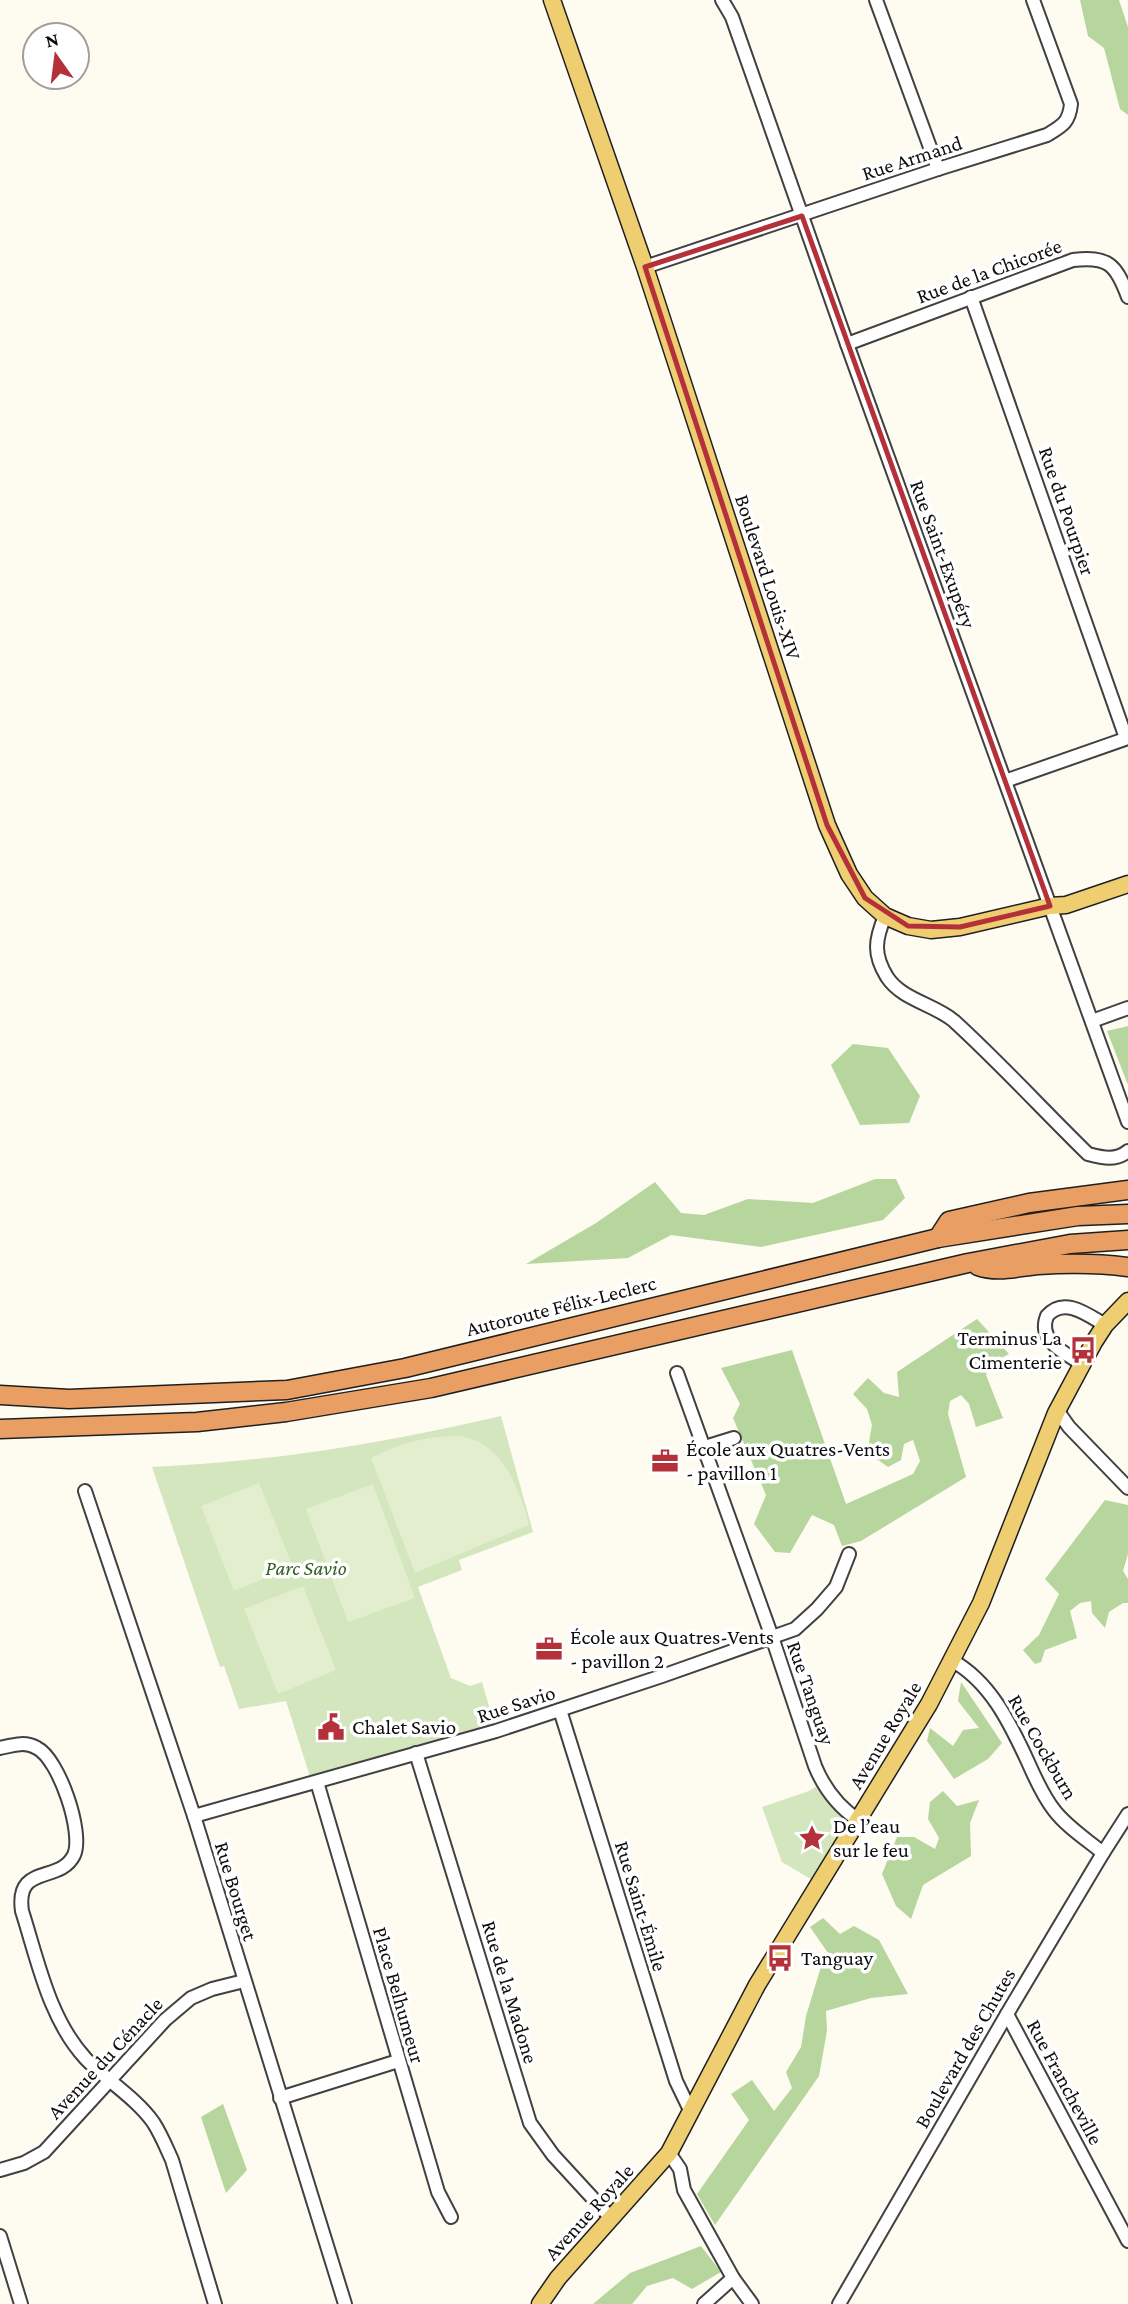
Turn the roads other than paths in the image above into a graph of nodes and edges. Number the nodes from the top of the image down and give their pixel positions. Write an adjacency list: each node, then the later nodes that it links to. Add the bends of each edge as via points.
1 (552, 0): 7 (main road, Boulevard Louis-XIV)
2 (722, 0): 6 (street, Rue Saint-Exupéry)
3 (876, 0): 5 (street)
4 (1033, 0): 5 (street, Rue Armand, via 1071,104 1070,116 1047,135)
5 (938, 169): 6 (street, Rue Armand)
6 (802, 216): 7 (street, Rue Armand); 10 (street, Rue Saint-Exupéry)
7 (645, 267): 15 (main road, Boulevard Louis-XIV, via 827,825 849,874)
8 (971, 297): 9 (street, Rue de la Chicorée, via 1073,260 1094,258 1110,265); 10 (street, Rue de la Chicorée); 11 (street, Rue du Pourpier)
9 (1128, 297)
10 (847, 344): 12 (street, Rue Saint-Exupéry)
11 (1127, 738): 12 (street)
12 (1005, 781): 14 (street, Rue Saint-Exupéry)
13 (1128, 884): 14 (main road, Boulevard Louis-XIV)
14 (1050, 906): 15 (main road, Boulevard Louis-XIV, via 931,930); 17 (street, Rue Saint-Exupéry)
15 (885, 916): 19 (street, via 877,936 877,958 888,979 951,1019 1088,1154 1105,1159)
16 (1128, 1008): 17 (street)
17 (1091, 1021): 18 (street, Rue Saint-Exupéry)
18 (1128, 1122)
19 (1128, 1151)
20 (1128, 1190): 22 (highway, via 1029,1203 950,1221)
21 (1128, 1214): 22 (highway, Autoroute Félix-Leclerc, via 1078,1216)
22 (938, 1238): 30 (highway, Autoroute Félix-Leclerc, via 405,1368 287,1390 69,1399)
23 (1128, 1240): 24 (highway, via 1070,1244)
24 (968, 1263): 25 (highway, via 991,1271 1066,1264); 32 (highway, via 418,1390 197,1422)
25 (1128, 1267)
26 (1128, 1301): 27 (main road, Avenue Royale)
27 (1105, 1325): 28 (main road, Avenue Royale); 28 (street, via 1072,1307 1059,1307 1047,1316 1049,1340)
28 (1082, 1363): 31 (main road, Avenue Royale)
29 (677, 1373): 34 (street, Rue Tanguay)
30 (0, 1395)
31 (1057, 1410): 35 (street); 39 (main road, Avenue Royale, via 981,1603)
32 (0, 1429)
33 (734, 1438): 34 (street)
34 (705, 1447): 38 (street, Rue Tanguay)
35 (1128, 1488)
36 (85, 1492): 45 (street, Rue Bourget)
37 (849, 1554): 38 (street, Rue Savio, via 836,1587 817,1609 795,1629)
38 (772, 1637): 40 (street, Rue Savio); 46 (street, Rue Tanguay, via 822,1783 846,1812)
39 (951, 1660): 46 (main road, Avenue Royale); 47 (street, Rue Cockburn, via 977,1677 995,1702 1053,1809)
40 (560, 1710): 42 (street, Rue Savio); 53 (street, Rue Saint-Émile, via 676,2081)
41 (0, 1748): 51 (street, via 27,1744 38,1748 63,1783 76,1852 70,1862 26,1885 20,1896 22,1911 55,2012 86,2059)
42 (416, 1753): 43 (street, Rue Savio); 57 (street, Rue de la Madone, via 530,2123)
43 (317, 1782): 45 (street, Rue Savio); 50 (street, Place Belhumeur)
44 (1128, 1814): 47 (street, Boulevard des Chutes)
45 (194, 1816): 48 (street, Rue Bourget)
46 (859, 1820): 53 (main road, Avenue Royale, via 757,1984)
47 (1103, 1853): 49 (street, Boulevard des Chutes)
48 (243, 1981): 51 (street, Avenue du Cénacle, via 191,1998); 52 (street, Rue Bourget)
49 (1007, 2014): 59 (street, Rue Francheville); 67 (street, Boulevard des Chutes)
50 (398, 2061): 52 (street); 56 (street, Place Belhumeur, via 438,2192)
51 (110, 2081): 55 (street, Avenue du Cénacle, via 44,2152); 62 (street, via 151,2120 163,2140)
52 (280, 2098): 63 (street, Rue Bourget)
53 (690, 2110): 54 (main road, Avenue Royale)
54 (669, 2153): 57 (main road, Avenue Royale); 60 (street, via 680,2169 684,2190)
55 (0, 2171)
56 (452, 2217)
57 (610, 2217): 64 (main road, Avenue Royale)
58 (0, 2236): 61 (street)
59 (1128, 2241)
60 (733, 2278): 65 (street); 66 (street)
61 (22, 2304)
62 (215, 2304)
63 (345, 2304)
64 (540, 2304)
65 (704, 2304)
66 (752, 2304)
67 (839, 2304)

